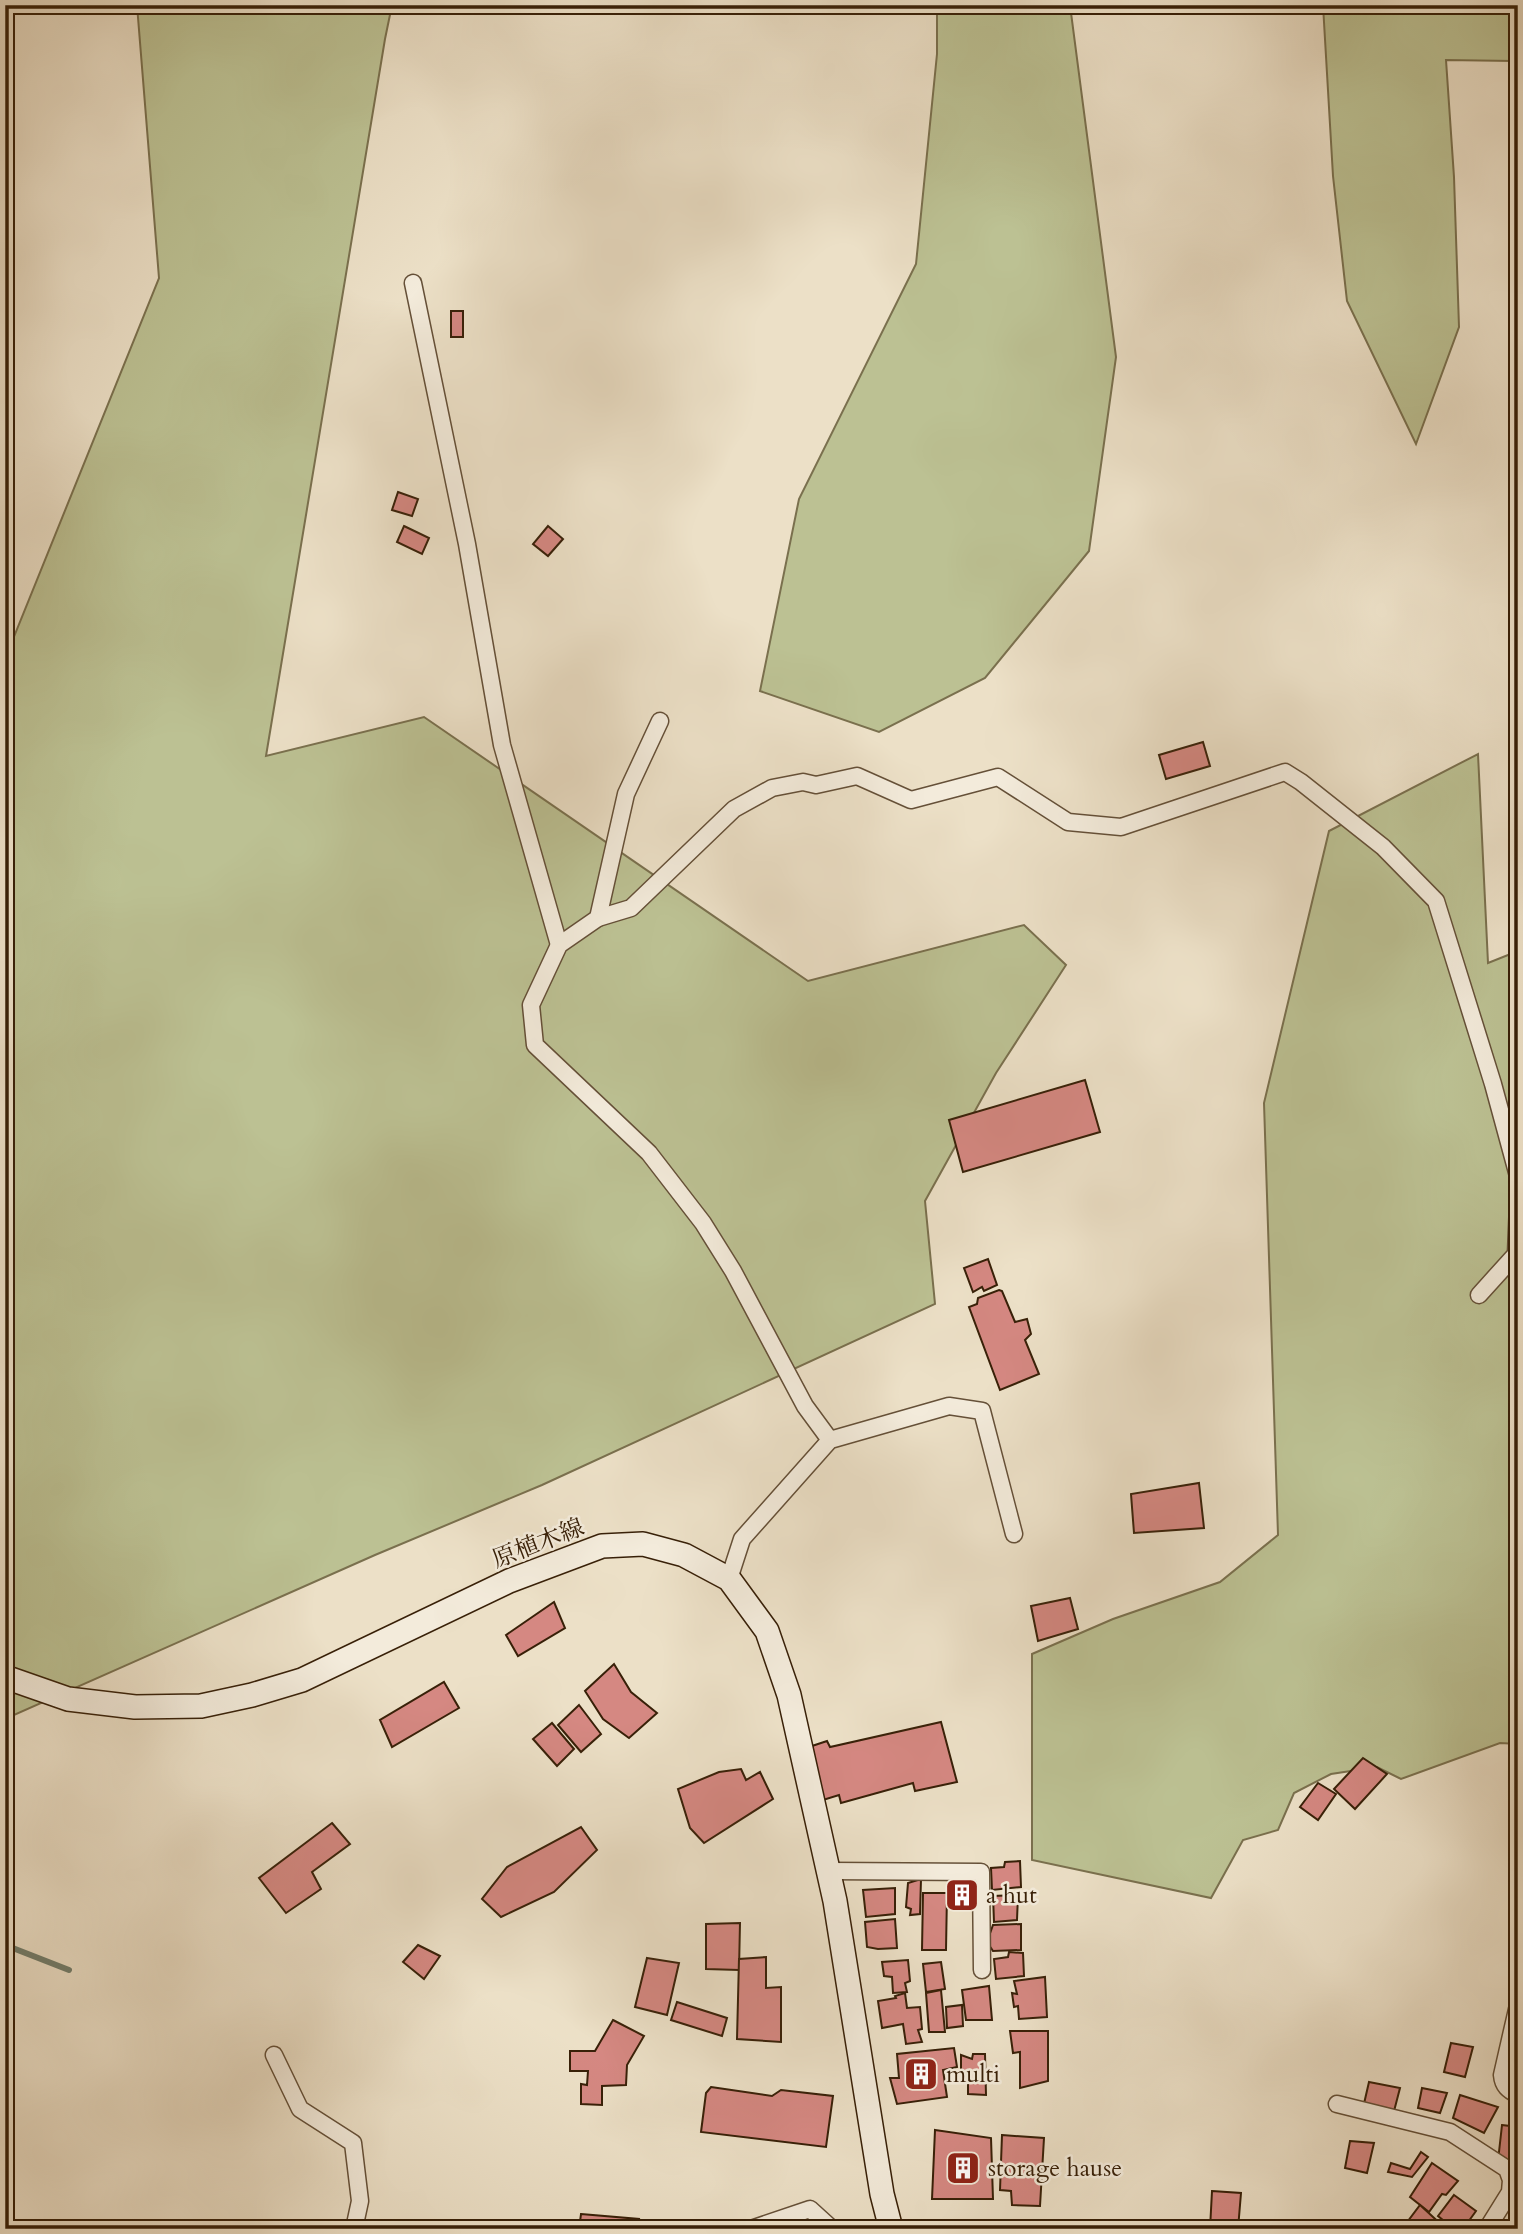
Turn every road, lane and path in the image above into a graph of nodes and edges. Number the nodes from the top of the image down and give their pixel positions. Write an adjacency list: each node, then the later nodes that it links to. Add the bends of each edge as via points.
1 (413, 283): 4 (street, via 467,544 502,745)
2 (660, 721): 3 (street, via 626,794)
3 (598, 918): 4 (street); 5 (street, via 631,908 734,809 772,788 857,776 911,800 998,777 1068,822 1121,827 1285,772 1383,847 1436,901)
4 (559, 946): 8 (street, via 531,1005 535,1045 649,1153 703,1223 805,1406)
5 (1518, 1176)
6 (1518, 1205): 7 (street, via 1516,1254)
7 (1479, 1295)
8 (830, 1440): 9 (street, via 949,1406 982,1411); 10 (street, via 742,1539)
9 (1014, 1534)
10 (729, 1579): 11 (main road, 原植木線, via 684,1555 643,1544 602,1546 509,1581 302,1680 201,1706 135,1707 68,1699); 12 (main road, 原植木線, via 767,1631 789,1695)
11 (5, 1677)
12 (829, 1871): 13 (street, via 981,1872); 23 (main road, 原植木線)
13 (982, 1970)
14 (1518, 2005): 16 (street, via 1502,2075 1503,2084)
15 (274, 2055): 19 (street, via 300,2109 353,2143 360,2201)
16 (1518, 2095)
17 (1337, 2104): 24 (street, via 1450,2132 1507,2169 1510,2192)
18 (810, 2209): 20 (street); 21 (street); 22 (street)
19 (354, 2229)
20 (751, 2229)
21 (808, 2229)
22 (832, 2229)
23 (891, 2229)
24 (1487, 2229)

